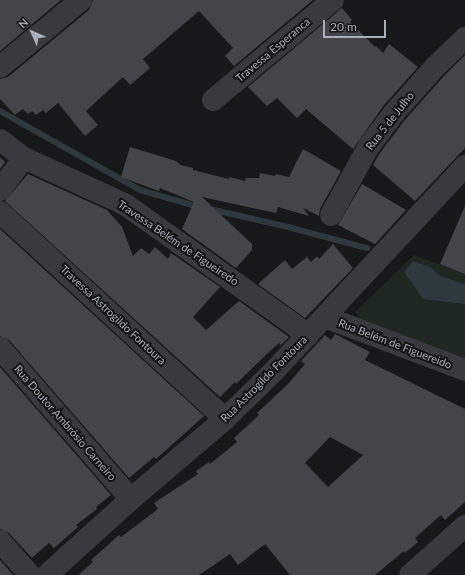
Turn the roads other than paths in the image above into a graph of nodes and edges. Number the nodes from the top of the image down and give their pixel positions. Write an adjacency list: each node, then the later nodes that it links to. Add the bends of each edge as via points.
1 (81, 0): 4 (street)
2 (333, 0): 5 (street, Travessa Esperanca)
3 (465, 38): 11 (street, Rua 5 de Julho, via 394,113 370,146)
4 (0, 67)
5 (213, 100)
6 (0, 140): 7 (street, Travessa Belém de Figueiredo)
7 (24, 158): 9 (street); 13 (street, Travessa Belém de Figueiredo, via 126,205)
8 (465, 166): 12 (street, Rua Astrogildo Fontoura)
9 (0, 190)
10 (0, 212): 16 (street, Travessa Astrogildo Fontoura)
11 (331, 215)
12 (324, 317): 13 (street, Rua Astrogildo Fontoura); 15 (street, Rua Belém de Figuereido)
13 (308, 335): 16 (street, Rua Astrogildo Fontoura)
14 (0, 348): 17 (street, Rua Doutor Ambrósio Carneiro)
15 (465, 370)
16 (225, 419): 17 (street, Rua Astrogildo Fontoura)
17 (131, 499): 21 (street, Rua Astrogildo Fontoura)
18 (465, 526): 22 (street)
19 (0, 541): 20 (street)
20 (30, 575)
21 (47, 575)
22 (410, 575)

